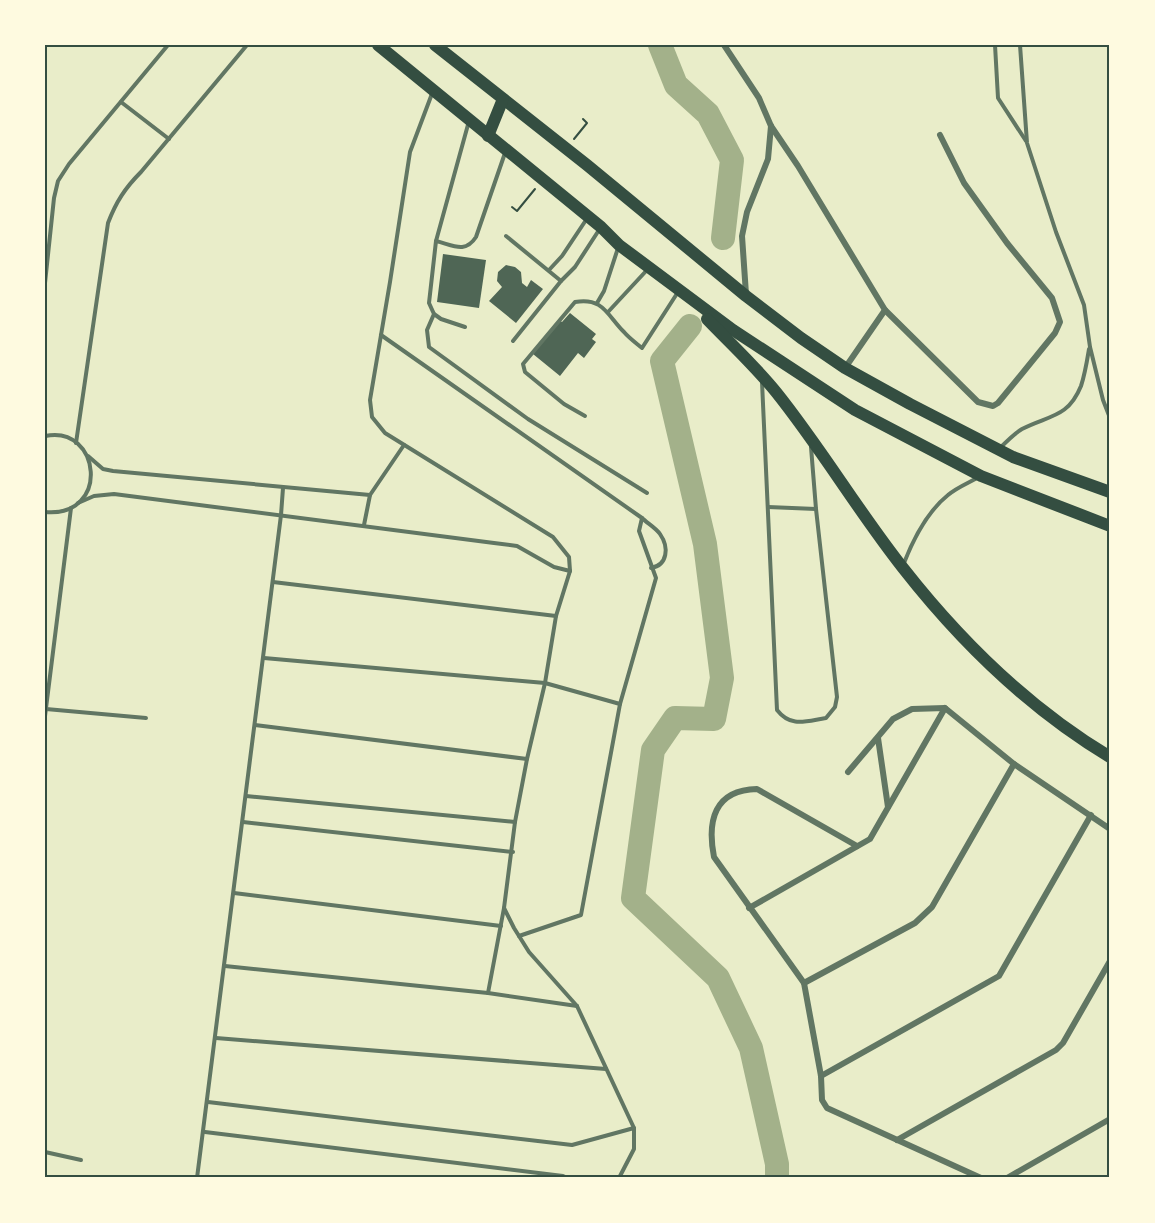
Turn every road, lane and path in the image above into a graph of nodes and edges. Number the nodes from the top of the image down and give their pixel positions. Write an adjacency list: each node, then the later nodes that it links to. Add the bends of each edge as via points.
1 (168, 45): 10 (lane)
2 (247, 45): 16 (lane)
3 (378, 45): 8 (highway)
4 (435, 45): 9 (highway)
5 (724, 45): 13 (street, via 759,98)
6 (995, 45): 17 (lane, via 998,98)
7 (1020, 45): 17 (lane)
8 (433, 91): 12 (highway); 38 (lane, via 410,152)
9 (503, 99): 15 (highway); 18 (highway)
10 (121, 102): 16 (lane); 30 (lane, via 58,181)
11 (583, 119): 18 (path, via 587,123)
12 (469, 121): 15 (highway); 25 (lane)
13 (771, 126): 32 (street, via 768,159 742,236); 34 (street)
14 (940, 135): 34 (street, via 964,183 1052,298 1060,322 993,406 978,402)
15 (488, 136): 19 (highway)
16 (169, 139): 47 (lane, via 126,187 108,223)
17 (1027, 143): 40 (lane, via 1084,305)
18 (566, 149): 32 (highway)
19 (506, 150): 20 (highway); 25 (lane, via 471,245 464,248)
20 (542, 180): 21 (path, via 517,211); 22 (highway)
21 (512, 207)
22 (588, 217): 23 (highway); 28 (lane)
23 (601, 227): 26 (highway); 29 (lane, via 575,267)
24 (506, 236): 28 (lane)
25 (436, 241): 36 (lane, via 429,303)
26 (619, 245): 27 (highway); 33 (lane)
27 (650, 268): 31 (highway); 35 (lane)
28 (549, 270): 29 (lane)
29 (561, 280): 39 (lane)
30 (45, 283)
31 (680, 290): 35 (lane, via 642,348); 42 (highway); 51 (highway, via 813,384)
32 (746, 296): 41 (highway)
33 (597, 303): 35 (lane); 43 (lane, via 574,302 523,364 525,372)
34 (885, 310): 41 (street)
35 (608, 312)
36 (434, 314): 37 (lane); 54 (lane, via 427,330 429,347 528,419)
37 (465, 327)
38 (381, 335): 48 (lane, via 370,400 372,417 386,433); 62 (lane)
39 (513, 342)
40 (1090, 347): 44 (lane); 49 (lane, via 1082,383 1067,408 1056,417 1021,429)
41 (845, 368): 49 (highway)
42 (762, 375): 46 (highway); 57 (lane)
43 (585, 416)
44 (1110, 418)
45 (45, 436): 47 (lane, via 61,435)
46 (811, 437): 59 (lane); 66 (highway)
47 (76, 443): 50 (lane)
48 (404, 444): 55 (lane); 67 (lane, via 553,537 569,557)
49 (998, 450): 53 (highway)
50 (88, 456): 52 (lane, via 103,469 113,471); 56 (lane, via 91,482)
51 (981, 477): 64 (highway); 66 (lane, via 948,495 913,542)
52 (282, 488): 55 (lane); 61 (lane)
53 (1110, 492)
54 (647, 493)
55 (369, 495): 63 (lane)
56 (78, 503): 58 (lane); 61 (lane, via 94,496 114,495)
57 (768, 507): 59 (lane); 59 (lane, via 777,710 787,720 796,722 826,718 837,698)
58 (71, 508): 60 (lane); 74 (lane)
59 (816, 509)
60 (45, 512)
61 (281, 515): 63 (lane); 68 (lane)
62 (642, 518): 65 (lane, via 639,531); 65 (lane, via 660,534 667,553 664,561)
63 (364, 525): 67 (lane, via 517,546 554,567)
64 (1110, 526)
65 (651, 568): 72 (lane, via 656,578)
66 (903, 568): 79 (highway, via 942,615 1013,686)
67 (570, 571): 69 (lane)
68 (273, 582): 69 (lane); 70 (lane)
69 (556, 616): 71 (lane)
70 (264, 658): 71 (lane); 77 (lane)
71 (544, 683): 72 (lane); 80 (lane)
72 (620, 704): 95 (lane, via 581,915)
73 (945, 708): 78 (street, via 912,709 893,719); 81 (street); 84 (street)
74 (46, 709): 75 (lane); 76 (lane)
75 (45, 716)
76 (146, 718)
77 (255, 725): 80 (lane); 83 (lane)
78 (878, 738): 82 (street); 84 (street)
79 (1110, 758)
80 (527, 759): 87 (lane)
81 (1014, 764): 85 (street); 98 (street, via 932,907 915,923)
82 (848, 772)
83 (246, 796): 86 (lane); 87 (lane)
84 (888, 807): 89 (street, via 870,838)
85 (1091, 815): 88 (street); 103 (street, via 999,975)
86 (243, 822): 90 (lane); 91 (lane)
87 (516, 822): 90 (lane)
88 (1110, 829)
89 (857, 846): 93 (street); 93 (street, via 757,789 741,790 725,798 712,818 714,857)
90 (513, 852): 92 (lane)
91 (234, 893): 94 (lane); 97 (lane)
92 (504, 908): 94 (lane); 95 (lane)
93 (749, 908): 98 (street)
94 (501, 926): 99 (lane)
95 (519, 936): 100 (lane)
96 (1110, 961): 108 (street, via 1056,1050)
97 (225, 966): 99 (lane); 101 (lane)
98 (804, 983): 103 (street)
99 (489, 993): 100 (lane)
100 (577, 1006): 102 (lane)
101 (216, 1038): 102 (lane); 104 (lane)
102 (606, 1069): 106 (lane)
103 (821, 1076): 108 (street, via 822,1100 827,1108)
104 (208, 1102): 106 (lane, via 572,1145); 107 (lane)
105 (1110, 1119): 115 (street)
106 (634, 1128): 113 (lane, via 634,1149)
107 (204, 1132): 111 (lane); 112 (lane)
108 (897, 1140): 114 (street)
109 (45, 1152): 110 (lane)
110 (81, 1160)
111 (197, 1178)
112 (567, 1178)
113 (619, 1178)
114 (981, 1178)
115 (1007, 1178)

